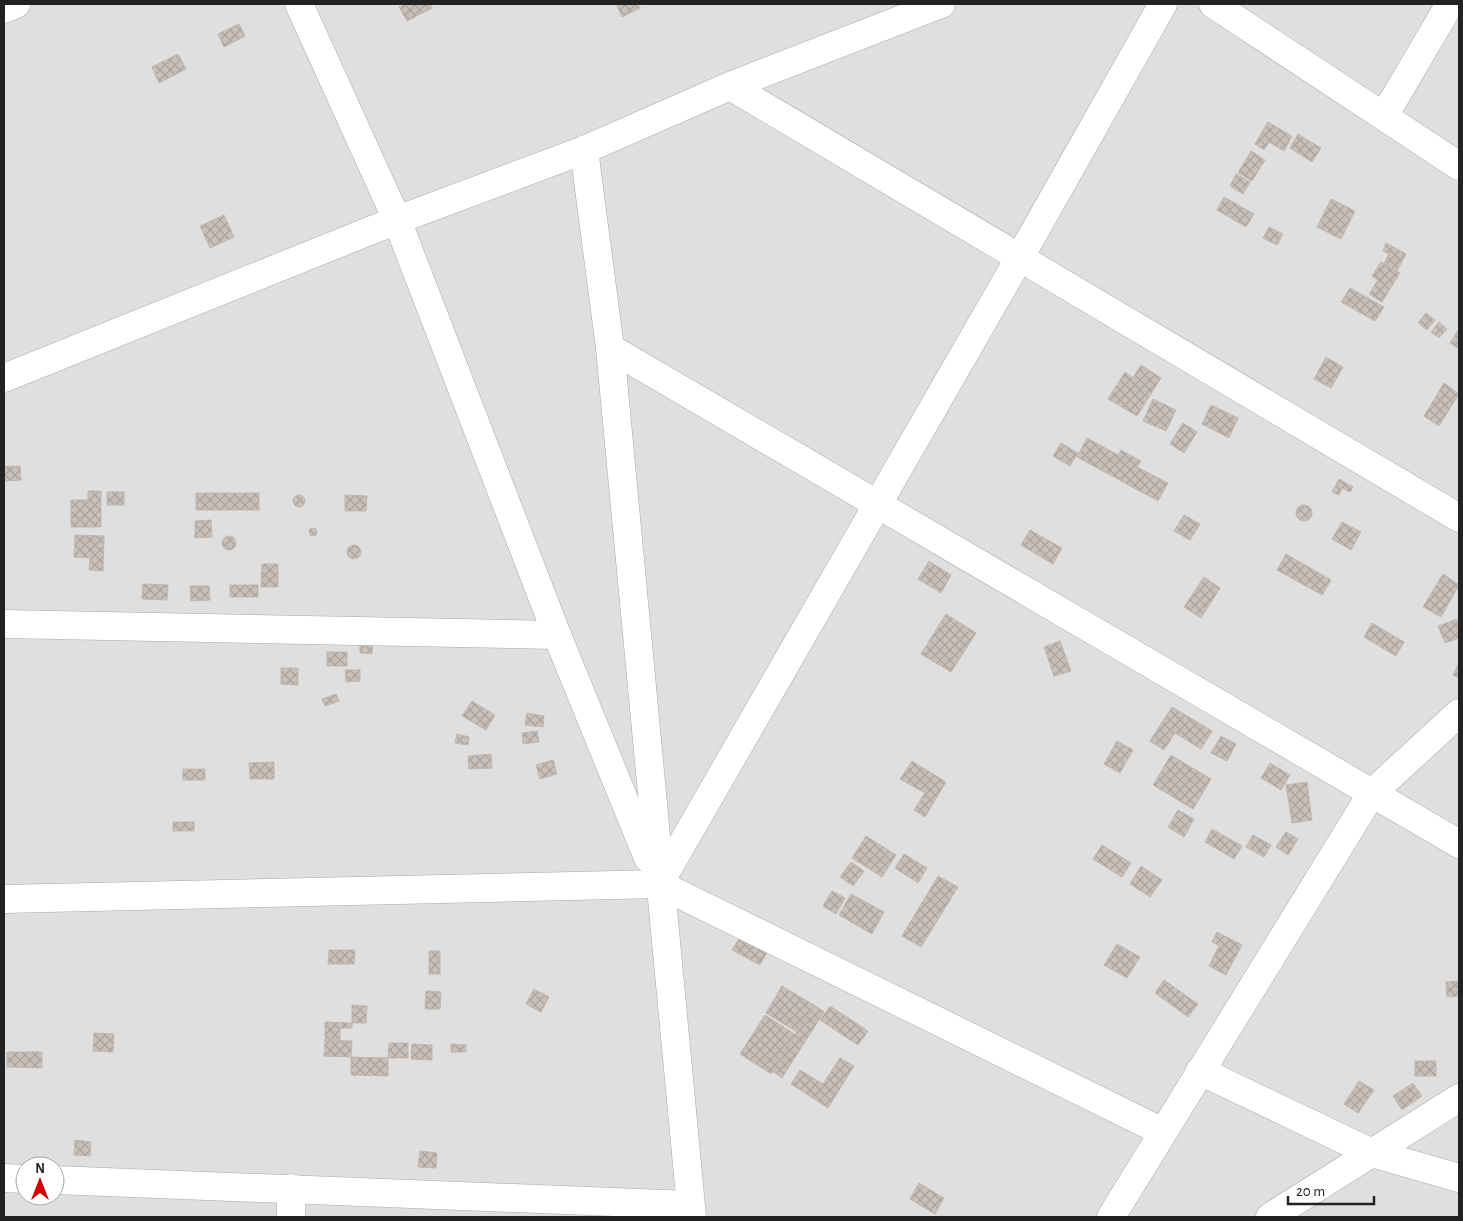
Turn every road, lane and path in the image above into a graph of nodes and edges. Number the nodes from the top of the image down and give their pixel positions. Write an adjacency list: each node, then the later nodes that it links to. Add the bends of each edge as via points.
1 (16, 4): 7 (street)
2 (299, 4): 12 (street)
3 (942, 4): 8 (street)
4 (1163, 4): 13 (street)
5 (1213, 4): 9 (street)
6 (1450, 4): 9 (street)
7 (4, 9)
8 (730, 86): 10 (street); 13 (street)
9 (1384, 116): 11 (street)
10 (584, 150): 12 (street); 14 (street)
11 (1459, 166)
12 (397, 220): 15 (street); 19 (street)
13 (1020, 257): 16 (street); 17 (street)
14 (610, 348): 16 (street); 23 (street)
15 (4, 378)
16 (877, 503): 21 (street); 23 (street)
17 (1459, 518)
18 (4, 624): 19 (street)
19 (557, 635): 23 (street)
20 (1459, 713): 21 (street)
21 (1372, 793): 22 (street); 25 (street)
22 (1459, 844)
23 (659, 884): 24 (street); 27 (street); 32 (street)
24 (4, 899)
25 (1200, 1072): 27 (street); 28 (street)
26 (1459, 1098): 28 (street)
27 (1163, 1132): 34 (street)
28 (1372, 1153): 29 (street); 35 (street)
29 (1459, 1178)
30 (65, 1180): 31 (street)
31 (291, 1188): 32 (street); 33 (street)
32 (690, 1211)
33 (291, 1217)
34 (1110, 1217)
35 (1270, 1217)

